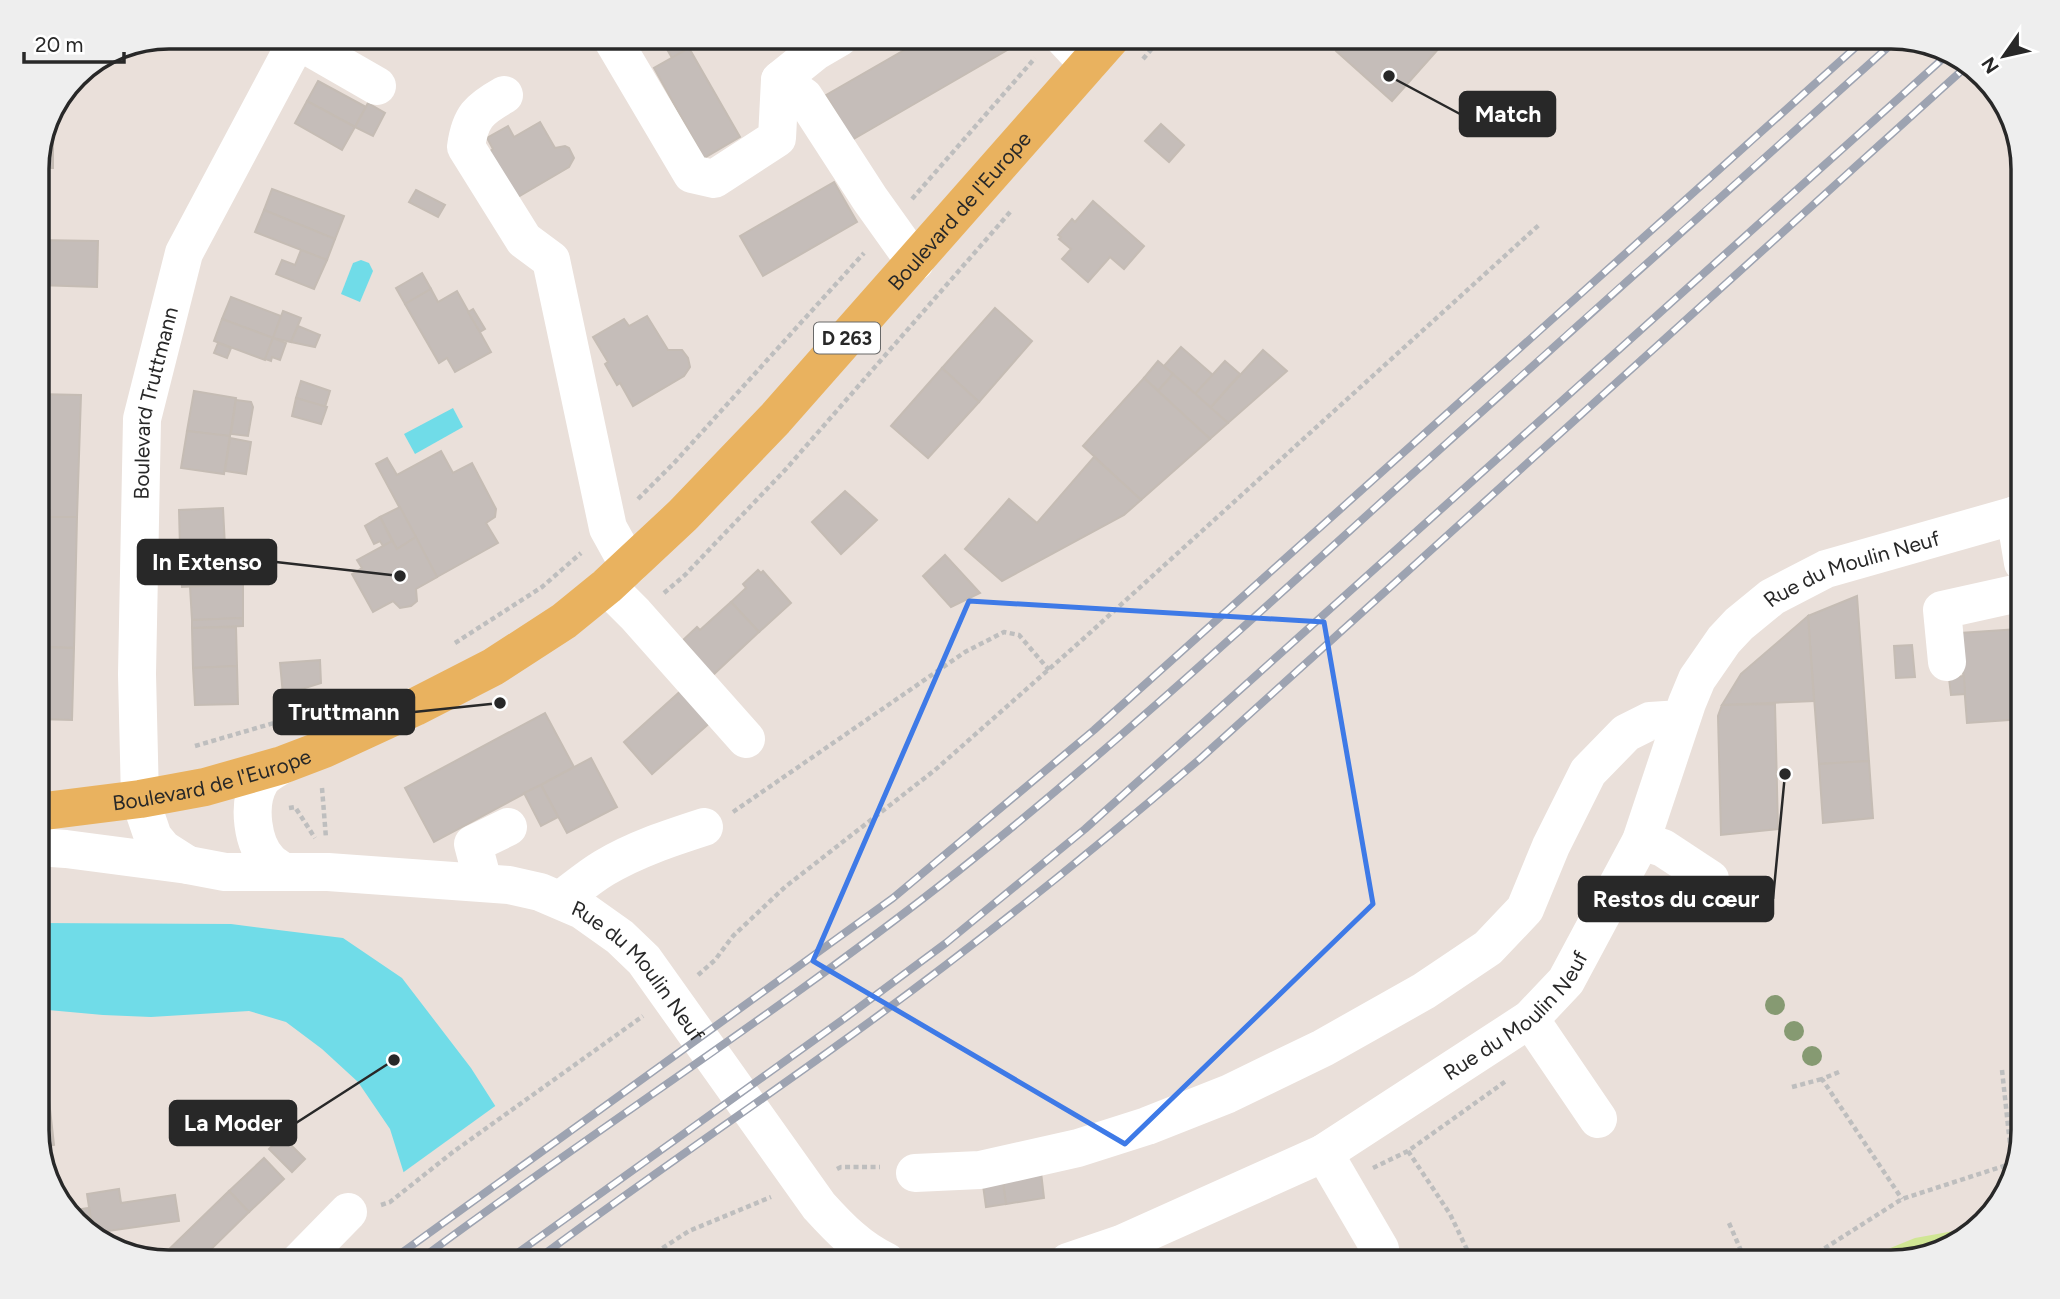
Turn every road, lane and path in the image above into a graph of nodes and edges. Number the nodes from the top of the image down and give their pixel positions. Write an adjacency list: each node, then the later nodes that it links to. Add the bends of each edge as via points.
1 (292, 49): 25 (street, Boulevard Truttmann, via 184,253 142,419 137,674)
2 (316, 49): 8 (street)
3 (618, 49): 7 (street, via 692,174 714,179 777,138)
4 (819, 49): 7 (street)
5 (1074, 49): 11 (path)
6 (1075, 49): 12 (main road, Boulevard de l'Europe / D 263)
7 (780, 80): 11 (street, via 804,97)
8 (377, 86)
9 (504, 95): 14 (street, via 481,108 468,130 466,147 524,240 551,260)
10 (1539, 224): 19 (path)
11 (889, 225): 12 (street); 14 (path, via 674,463)
12 (915, 262): 15 (main road, Boulevard de l'Europe / D 263, via 775,419)
13 (2011, 516): 21 (street, Rue du Moulin Neuf, via 1826,569 1789,586 1756,608 1724,640 1697,679)
14 (608, 528): 15 (street); 17 (path, via 542,587)
15 (618, 576): 23 (street, via 635,614); 24 (main road, Boulevard de l'Europe / D 263, via 564,621 493,667)
16 (2011, 595): 18 (street, via 1942,610)
17 (453, 645)
18 (1947, 662)
19 (1049, 670): 28 (path, via 1019,635 1004,632 965,652 738,809); 36 (path, via 935,770 785,887)
20 (318, 710): 22 (path, via 195,746)
21 (1681, 719): 29 (street, Rue du Moulin Neuf); 49 (street, via 1650,721 1626,733 1588,772 1525,909 1488,948 1424,991 1323,1048 1228,1094 1147,1126 1078,1148 981,1170)
22 (188, 738)
23 (746, 739)
24 (282, 765): 25 (main road, Boulevard de l'Europe / D 263); 32 (street, via 259,783 254,816 262,850)
25 (140, 799): 26 (main road, Boulevard de l'Europe); 31 (street, Rue du Moulin Neuf, via 153,837)
26 (49, 810)
27 (508, 827): 34 (street, via 473,844)
28 (704, 827): 35 (street, via 621,858)
29 (1641, 841): 33 (street, via 1663,848); 38 (street, Rue du Moulin Neuf, via 1566,981)
30 (49, 848): 31 (street, Rue du Moulin Neuf)
31 (188, 865): 32 (street, Rue du Moulin Neuf, via 225,872)
32 (285, 872): 34 (street, Rue du Moulin Neuf)
33 (1710, 879)
34 (483, 882): 35 (street, Rue du Moulin Neuf)
35 (560, 900): 58 (street, Rue du Moulin Neuf, via 596,919 643,960 819,1206)
36 (695, 977)
37 (640, 1019): 51 (path)
38 (1530, 1019): 43 (street); 46 (street, Rue du Moulin Neuf)
39 (2002, 1070): 44 (path)
40 (1839, 1072): 41 (path)
41 (1822, 1079): 42 (path); 50 (path)
42 (1791, 1087)
43 (1598, 1119)
44 (2010, 1145)
45 (1408, 1151): 60 (path, via 1450,1214)
46 (1324, 1153): 55 (street); 59 (street, Rue du Moulin Neuf)
47 (2006, 1165): 50 (path)
48 (830, 1172): 49 (path, via 872,1165)
49 (915, 1172)
50 (1902, 1199): 62 (path)
51 (390, 1202)
52 (754, 1205): 57 (path, via 689,1231)
53 (348, 1212): 56 (street)
54 (1729, 1223): 61 (path)
55 (1380, 1249)
56 (311, 1250)
57 (660, 1250)
58 (866, 1250)
59 (1103, 1250)
60 (1467, 1250)
61 (1741, 1250)
62 (1822, 1250)

